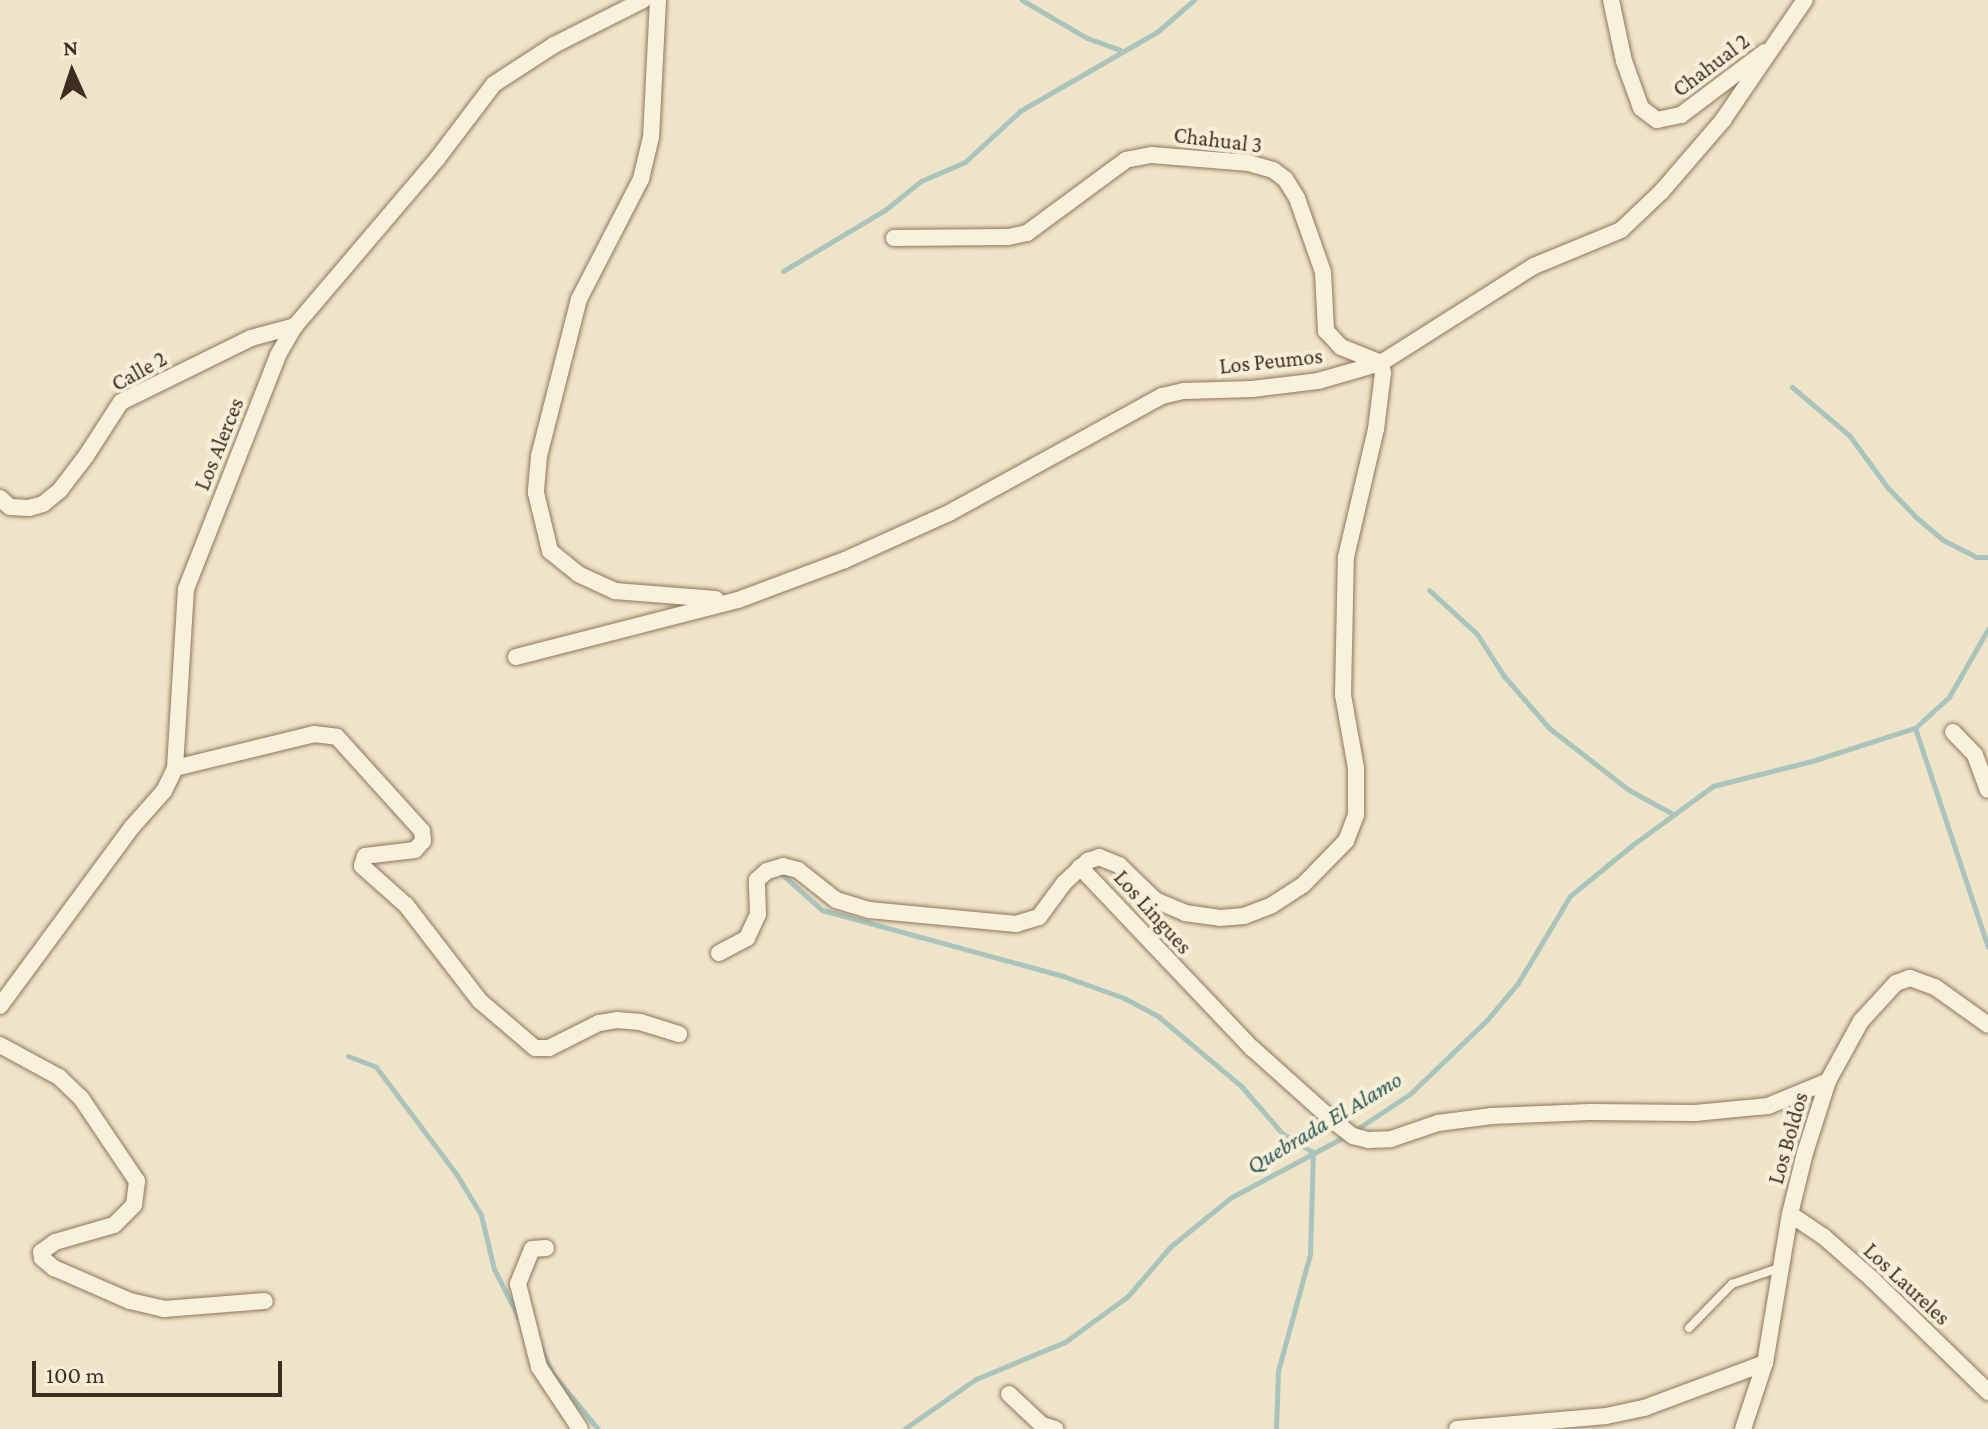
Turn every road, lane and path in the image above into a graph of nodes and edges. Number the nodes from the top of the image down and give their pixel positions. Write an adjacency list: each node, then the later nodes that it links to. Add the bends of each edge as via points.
1 (643, 0): 7 (street, Los Alerces, via 554,45 494,84)
2 (658, 0): 10 (street, via 651,137 641,179 579,299 539,456 536,493 550,551 578,574 615,591)
3 (1611, 0): 5 (street, Chahual 2, via 1641,108 1657,120 1681,115)
4 (1805, 0): 5 (street, Los Peumos)
5 (1779, 42): 8 (street, Los Peumos, via 1723,120 1621,230 1534,266)
6 (894, 238): 8 (street, Chahual 3, via 1027,233 1126,160 1173,154 1249,163 1273,170 1297,198 1323,272 1326,331 1332,341)
7 (295, 326): 9 (street, Calle 2, via 251,338 121,402 86,456 43,504 10,507); 13 (street, Los Alerces, via 278,355 186,589)
8 (1381, 363): 10 (street, Los Peumos, via 1318,381 1162,396 949,513); 15 (street, Los Lingues, via 1383,396 1346,557 1343,695 1358,790 1346,841 1303,885 1244,916 1185,913 1155,900 1108,859 1099,857)
9 (0, 498)
10 (738, 600): 11 (street, Los Peumos)
11 (516, 657)
12 (1953, 732): 14 (street, via 1975,755)
13 (175, 768): 17 (street, Los Alerces, via 164,791); 19 (street, via 314,734 337,737 422,831 423,841 415,850 365,856 362,866 406,905 480,1001 535,1048 549,1048 599,1023 617,1020)
14 (1988, 790)
15 (1080, 867): 16 (street, via 1039,917 1016,924 869,910 836,900 798,870 783,866 757,880 758,914 747,938); 21 (street, Los Lingues, via 1252,1048 1353,1136 1391,1139 1438,1123 1492,1116 1695,1113 1768,1106)
16 (719, 953)
17 (0, 1006)
18 (1988, 1025): 21 (street, Los Boldos, via 1923,981 1910,978 1896,983 1861,1021)
19 (679, 1034)
20 (0, 1045): 25 (street, via 59,1077 81,1098 137,1181 134,1205 114,1225 55,1242 41,1252 42,1258 130,1301 164,1309)
21 (1828, 1081): 22 (street, Los Boldos)
22 (1790, 1214): 24 (street, Los Boldos); 28 (street, Los Laureles, via 1873,1280)
23 (546, 1248): 30 (street, via 532,1249 518,1284 539,1367)
24 (1782, 1268): 26 (lane, via 1732,1284); 27 (street, Los Boldos)
25 (265, 1301)
26 (1689, 1328)
27 (1765, 1363): 32 (street, via 1644,1408); 33 (street, Los Boldos)
28 (1988, 1392)
29 (1009, 1394): 31 (street, via 1042,1425)
30 (580, 1429)
31 (1055, 1429)
32 (1457, 1429)
33 (1743, 1429)

